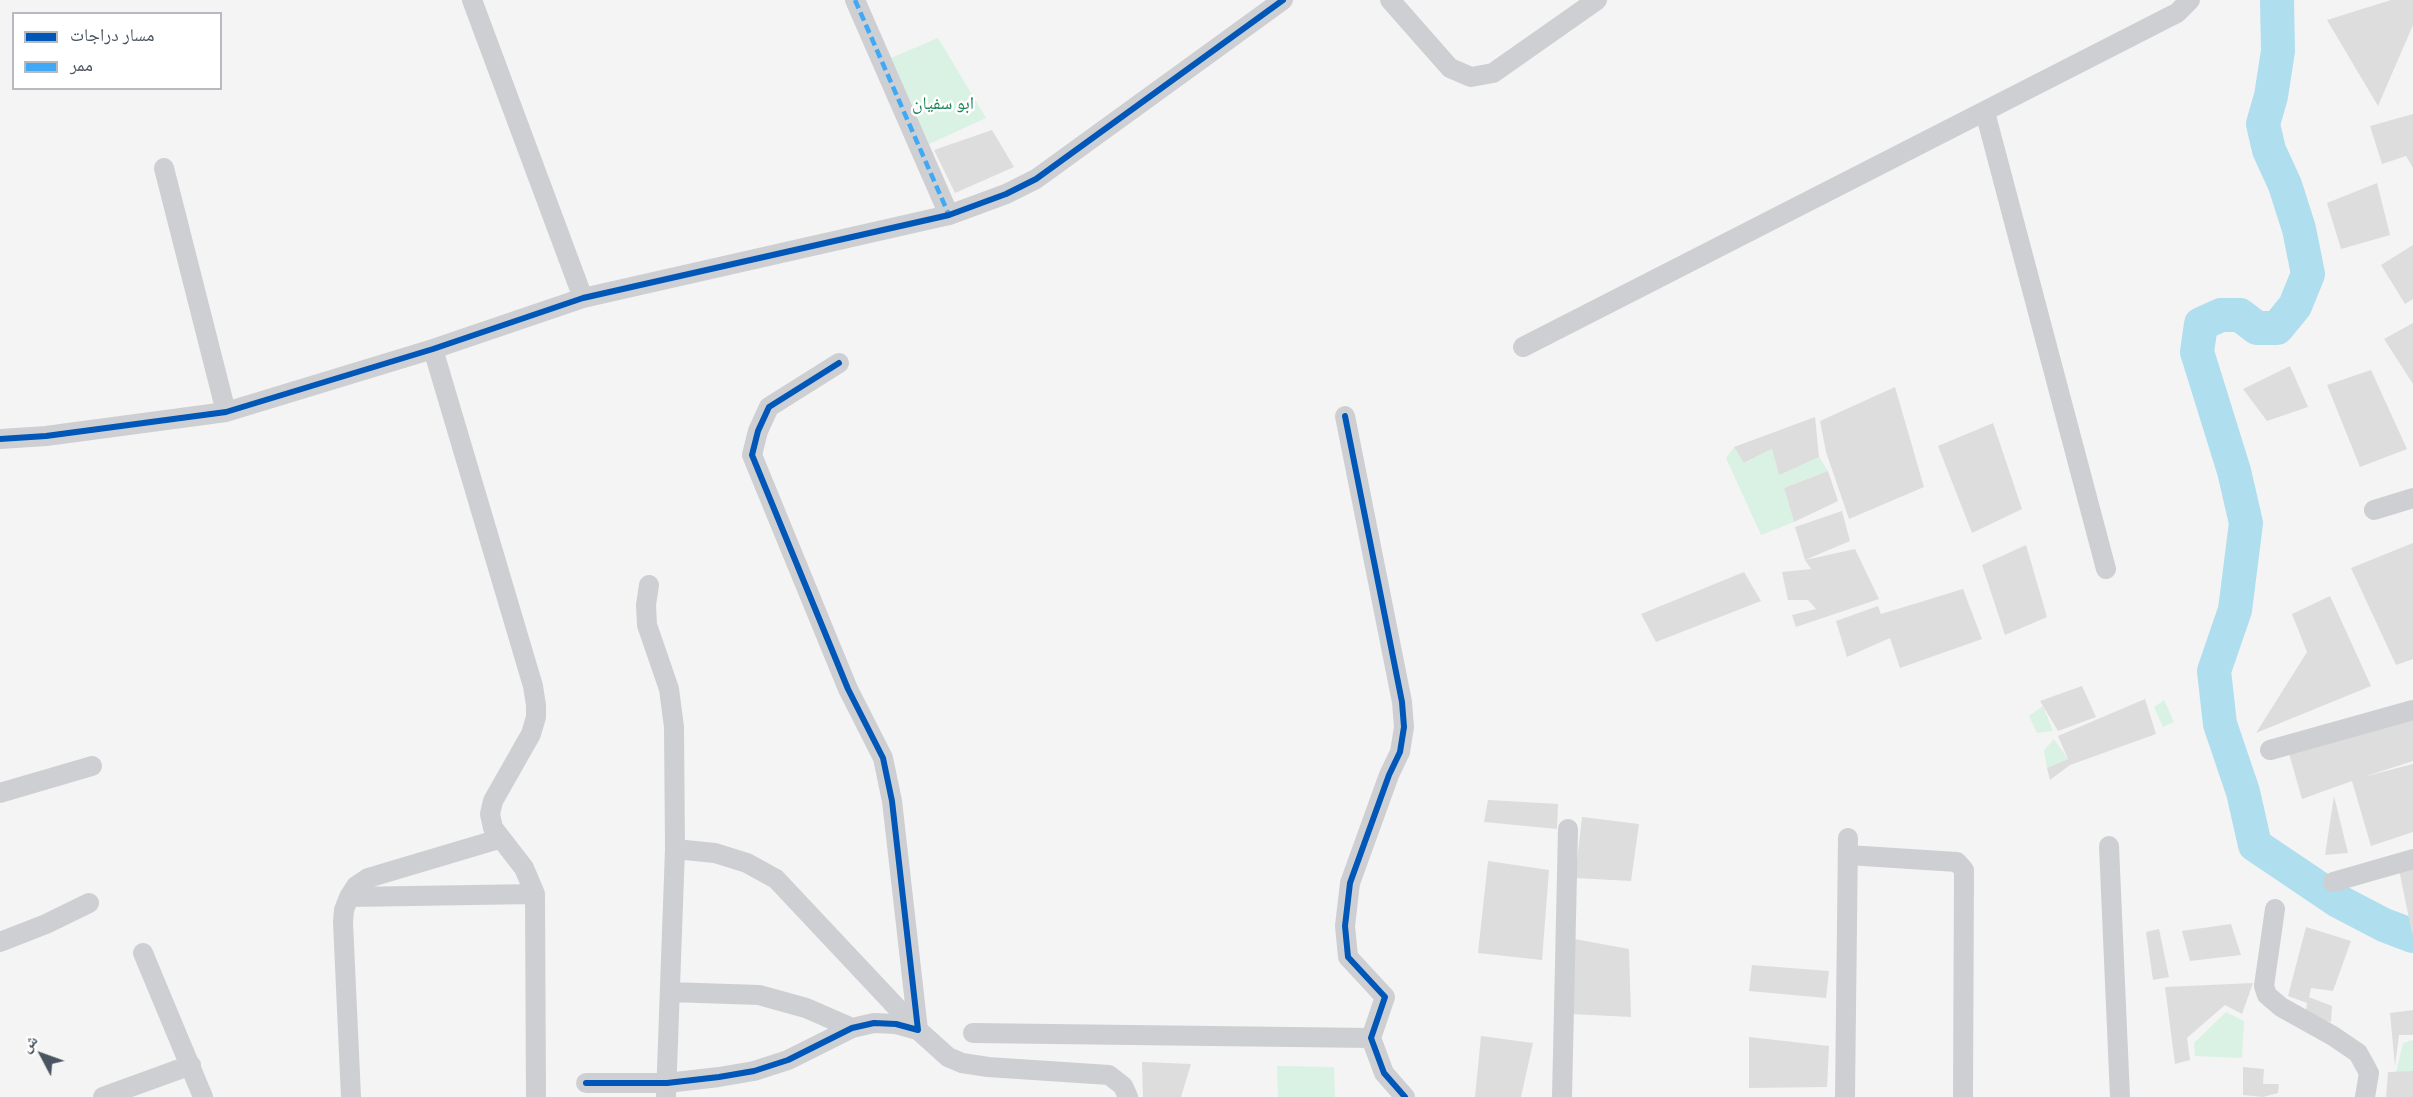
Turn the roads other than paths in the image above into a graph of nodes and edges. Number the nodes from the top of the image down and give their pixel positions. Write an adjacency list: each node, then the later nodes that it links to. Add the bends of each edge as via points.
1 (472, 0): 10 (street)
2 (855, 0): 9 (street)
3 (1283, 0): 9 (street, via 1036,179)
4 (1390, 0): 5 (street, via 1450,68 1471,77 1493,73)
5 (1597, 0)
6 (2190, 0): 7 (street, via 2177,13)
7 (1985, 112): 11 (street); 19 (street)
8 (164, 168): 14 (street)
9 (949, 215): 10 (street)
10 (583, 298): 12 (street)
11 (1523, 347)
12 (433, 349): 14 (street); 26 (street, via 536,705 531,734 493,801 490,814)
13 (839, 363): 39 (street, via 770,407 752,455 858,712 883,758 892,801)
14 (226, 412): 16 (street)
15 (1345, 416): 41 (street, via 1404,714 1400,752 1350,883 1345,912 1348,957 1385,997)
16 (0, 439)
17 (2413, 498): 18 (street)
18 (2374, 510)
19 (2106, 569)
20 (649, 585): 28 (street, via 647,625 673,708)
21 (2413, 710): 22 (street)
22 (2270, 750)
23 (92, 766): 24 (street)
24 (0, 792)
25 (1568, 829): 51 (street)
26 (499, 839): 31 (street, via 524,868); 32 (street, via 369,879 356,886)
27 (2109, 846): 54 (street)
28 (675, 849): 37 (street); 39 (street, via 715,853 747,863 776,879)
29 (2413, 859): 30 (street)
30 (2333, 882)
31 (535, 894): 32 (street); 48 (street)
32 (349, 897): 47 (street, via 344,922)
33 (89, 903): 35 (street, via 46,924)
34 (2275, 909): 55 (street, via 2264,986 2267,995 2358,1053 2369,1073)
35 (1, 939)
36 (143, 953): 42 (street)
37 (670, 992): 38 (street, via 759,995); 44 (street)
38 (852, 1028): 39 (street, via 874,1023); 44 (street, via 788,1060)
39 (918, 1029): 49 (street, via 948,1057 962,1063 1109,1075 1123,1086)
40 (973, 1033): 41 (street)
41 (1371, 1038): 50 (street, via 1384,1073)
42 (191, 1065): 45 (street); 46 (street)
43 (586, 1083): 44 (street)
44 (666, 1090)
45 (103, 1097)
46 (203, 1097)
47 (351, 1097)
48 (536, 1097)
49 (1128, 1097)
50 (1405, 1097)
51 (1562, 1097)
52 (1845, 1097): 53 (street, via 1848,846 1957,862 1964,870)
53 (1963, 1097)
54 (2120, 1097)
55 (2365, 1097)

